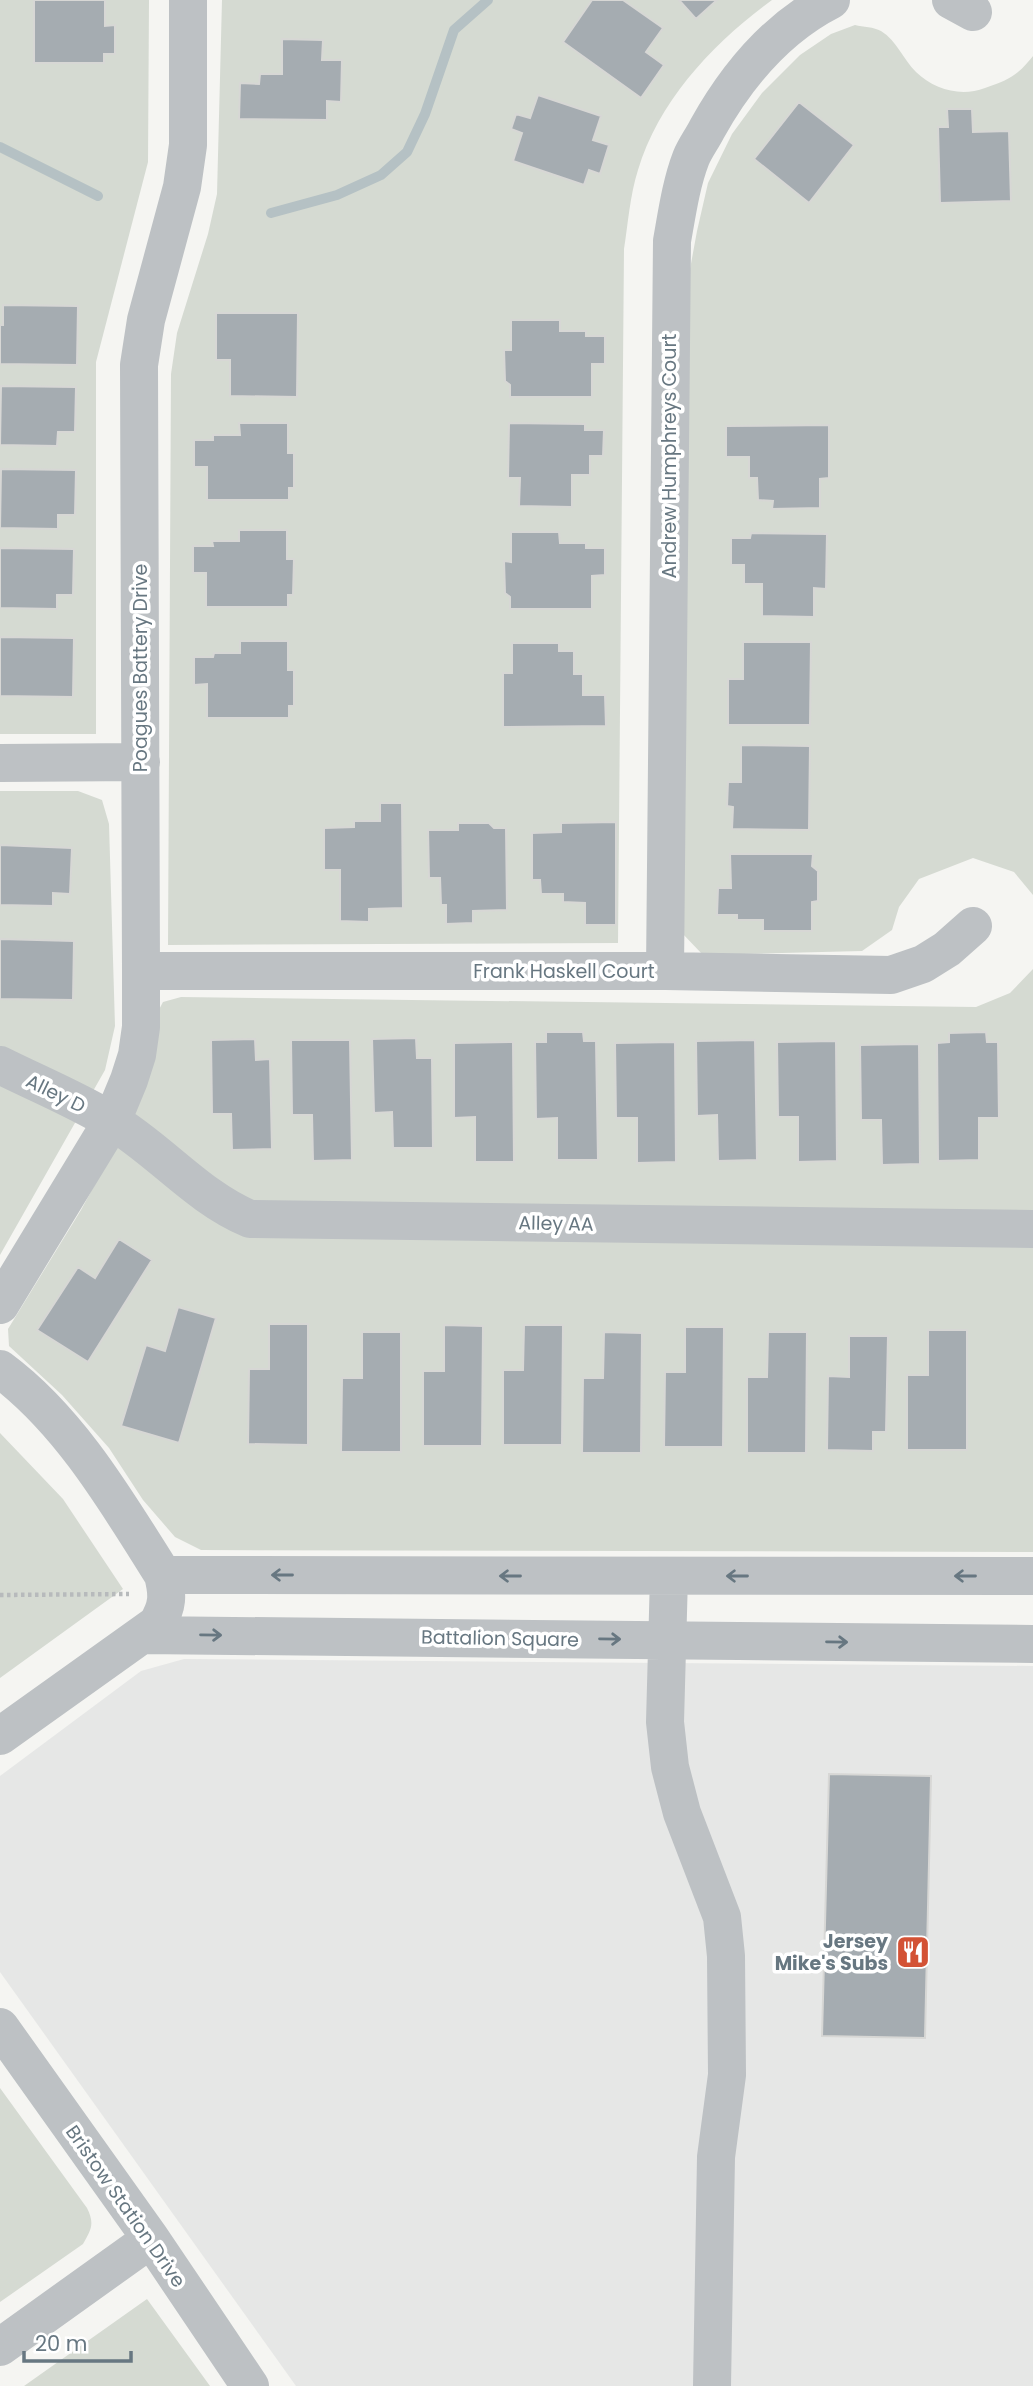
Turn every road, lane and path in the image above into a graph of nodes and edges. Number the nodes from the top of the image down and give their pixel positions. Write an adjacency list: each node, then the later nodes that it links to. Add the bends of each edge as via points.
1 (188, 0): 3 (street, Poagues Battery Drive, via 187,155 139,365)
2 (831, 0): 7 (street, Andrew Humphreys Court, via 770,44 717,111 692,156 672,241)
3 (141, 762): 4 (street); 6 (street, Poagues Battery Drive)
4 (0, 763)
5 (973, 926): 7 (street, Frank Haskell Court, via 923,964 891,975)
6 (141, 971): 7 (street, Frank Haskell Court); 9 (street, Poagues Battery Drive, via 137,1055)
7 (665, 971)
8 (0, 1065): 9 (street, Alley D)
9 (112, 1121): 10 (street, Alley AA, via 250,1219); 11 (street, Poagues Battery Drive)
10 (1033, 1229)
11 (0, 1305)
12 (0, 1369): 15 (street, via 19,1383 97,1473)
13 (669, 1576): 14 (street, one-way to 13); 15 (street, one-way to 15); 18 (street)
14 (1033, 1576)
15 (165, 1584): 16 (path); 17 (street, via 166,1609 157,1624)
16 (0, 1595)
17 (143, 1634): 18 (street, Battalion Square, one-way to 18); 20 (street)
18 (666, 1640): 19 (street, Battalion Square, one-way to 19); 25 (street, via 665,1722 670,1767 681,1813 722,1917 726,1955 727,2075 716,2157)
19 (1033, 1644)
20 (0, 1736)
21 (0, 2027): 22 (street, Bristow Station Drive)
22 (151, 2239): 23 (street); 24 (street, Bristow Station Drive)
23 (0, 2347)
24 (250, 2386)
25 (712, 2386)

